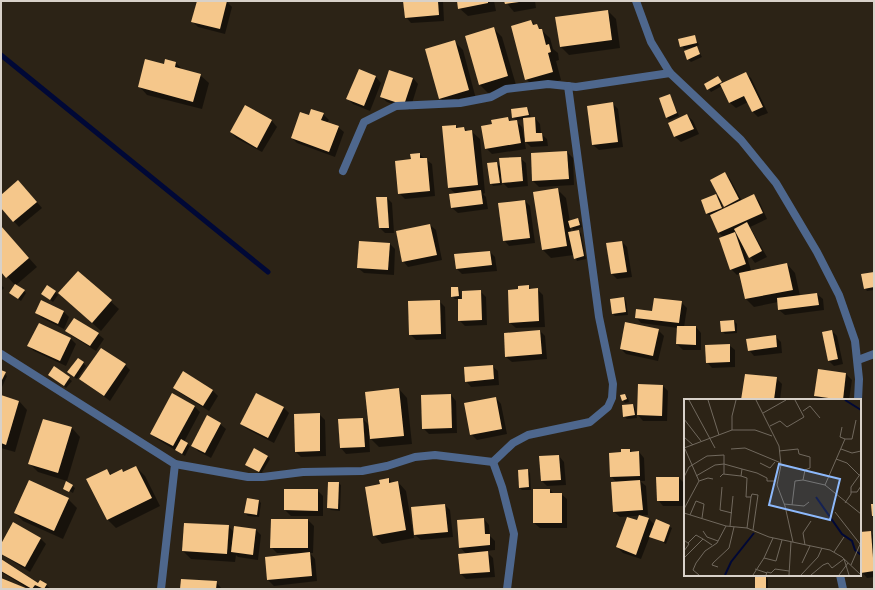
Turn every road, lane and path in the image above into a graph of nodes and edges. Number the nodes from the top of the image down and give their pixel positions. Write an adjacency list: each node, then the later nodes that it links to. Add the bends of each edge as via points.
1 (636, 1): 2 (street, via 651,42)
2 (670, 73): 3 (street, via 576,87); 7 (street, via 741,140 776,183 839,295 855,341)
3 (568, 86): 4 (street, via 548,84 506,89 490,97 460,102 396,106 364,122); 9 (street, via 599,317 613,384 612,398 608,407 590,422 528,435 513,442)
4 (343, 171)
5 (1, 354): 10 (street)
6 (874, 354): 7 (street)
7 (858, 360): 8 (street)
8 (858, 399)
9 (493, 462): 10 (street, via 436,455 415,457 362,471 303,472 263,477 248,477); 13 (street, via 514,534)
10 (175, 464): 12 (street)
11 (840, 576): 14 (street)
12 (161, 589)
13 (507, 589)
14 (843, 589)

